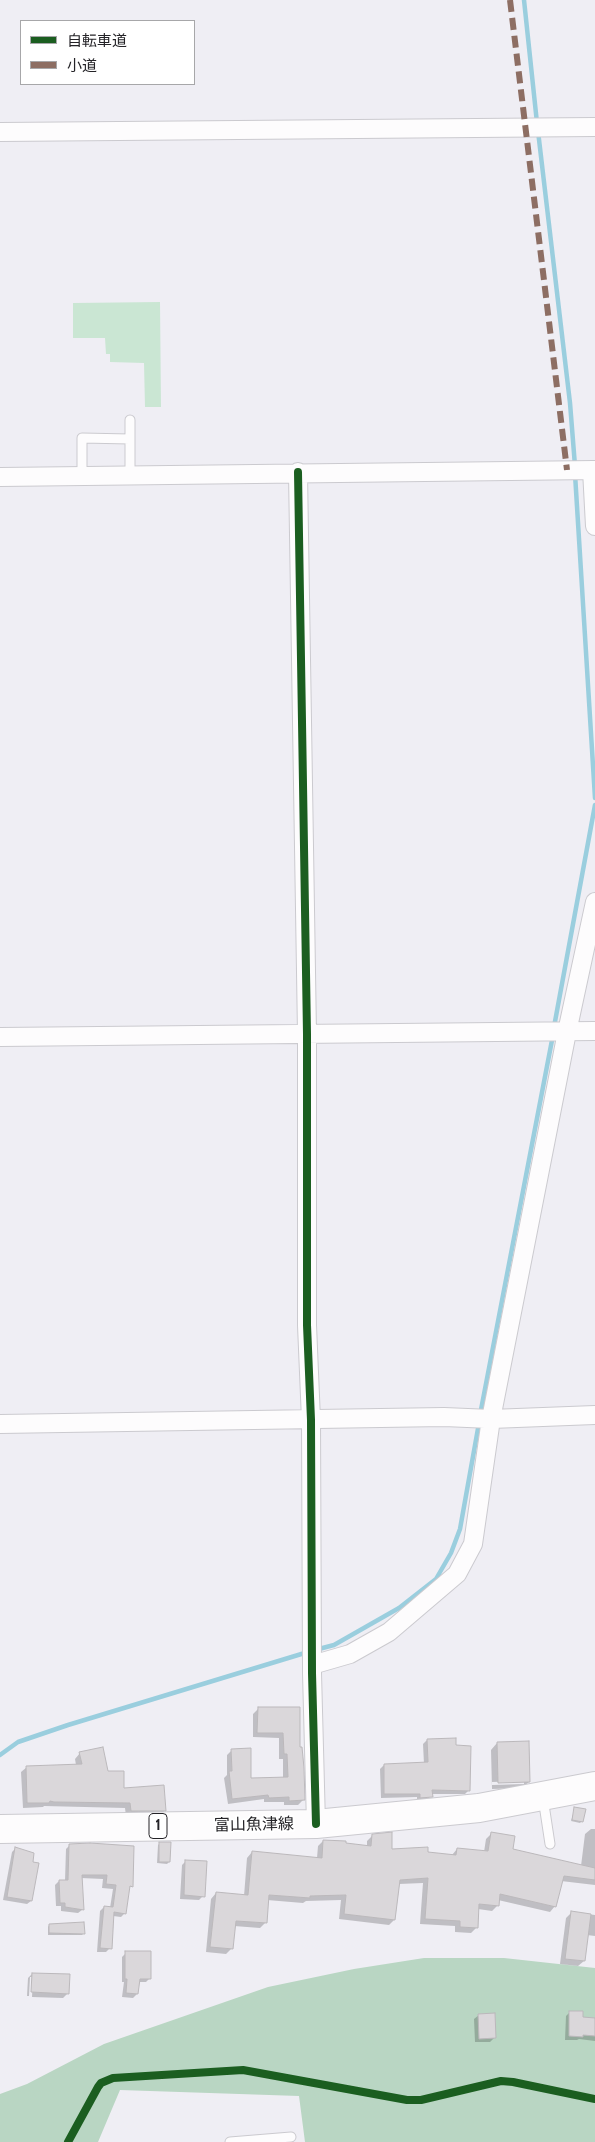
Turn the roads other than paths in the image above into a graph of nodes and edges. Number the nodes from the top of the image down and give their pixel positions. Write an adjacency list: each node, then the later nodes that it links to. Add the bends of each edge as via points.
1 (595, 127): 2 (street)
2 (0, 132)
3 (130, 420): 4 (lane)
4 (130, 439): 7 (lane); 8 (lane, via 82,438)
5 (594, 470): 6 (street); 10 (street)
6 (298, 472): 7 (street); 14 (street)
7 (130, 475): 8 (street)
8 (82, 476): 9 (street)
9 (0, 478)
10 (595, 526)
11 (595, 902): 13 (street)
12 (595, 1031): 13 (street)
13 (567, 1032): 14 (street); 17 (street)
14 (308, 1034): 15 (street); 18 (street, via 307,1324)
15 (0, 1037)
16 (595, 1415): 17 (street)
17 (492, 1419): 18 (street); 20 (street, via 473,1544 458,1574 389,1632 350,1654)
18 (311, 1420): 19 (street); 20 (street)
19 (0, 1424)
20 (312, 1665): 23 (street)
21 (595, 1786): 22 (main road, 富山魚津線 / 1)
22 (542, 1796): 23 (main road, 富山魚津線 / 1, via 479,1808); 25 (lane)
23 (316, 1824): 24 (main road, 富山魚津線 / 1)
24 (0, 1829)
25 (550, 1844)
26 (290, 2137): 27 (lane)
27 (230, 2142)

